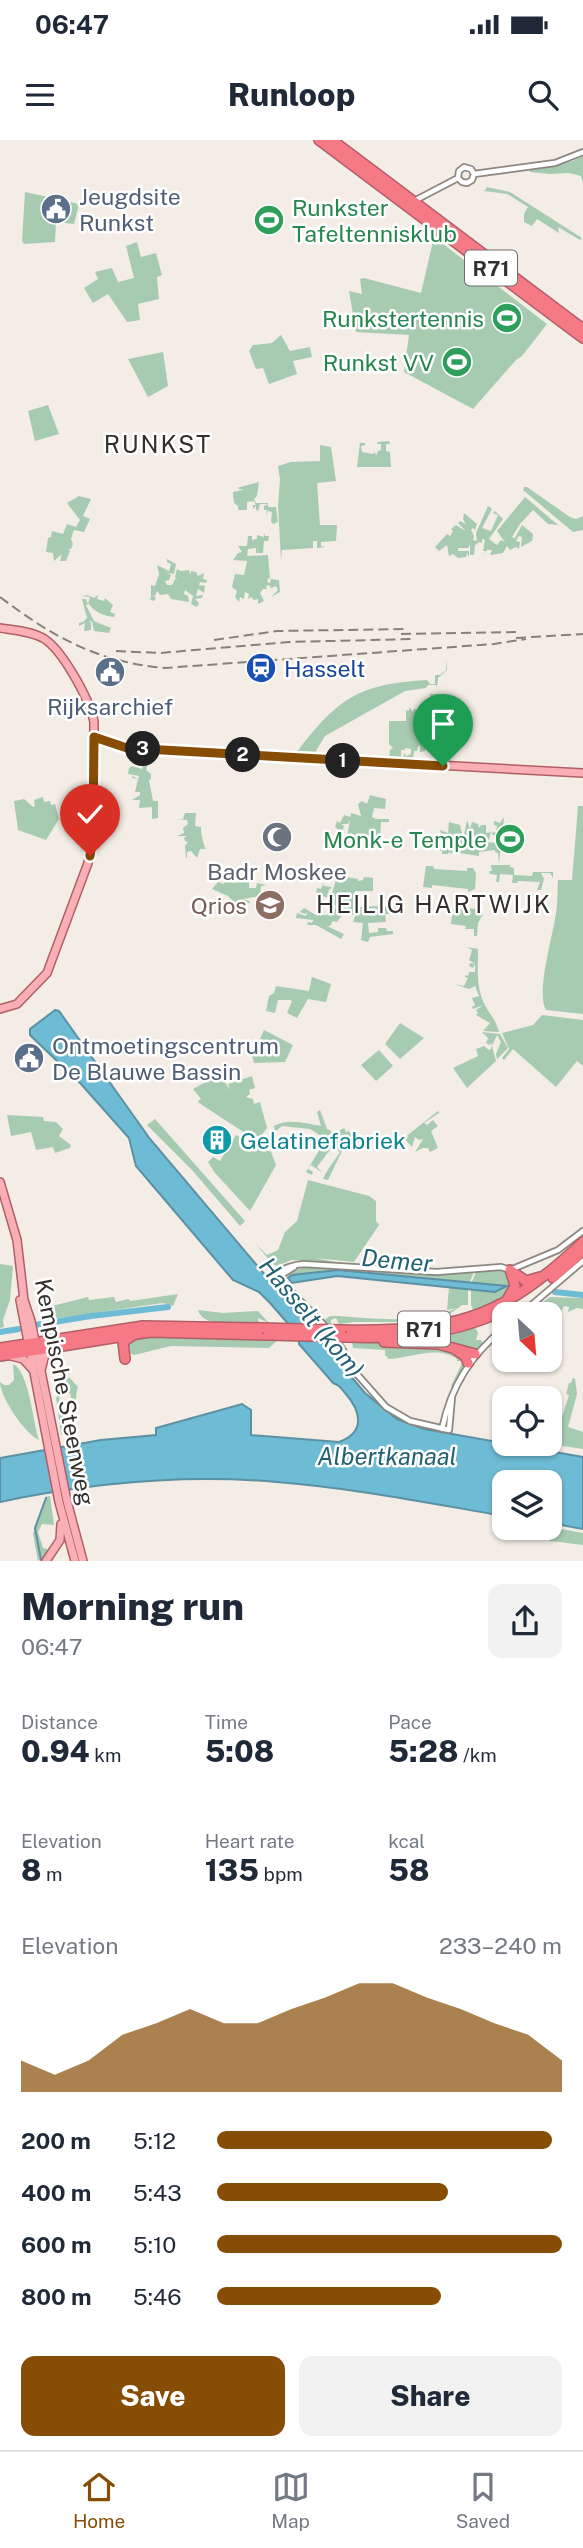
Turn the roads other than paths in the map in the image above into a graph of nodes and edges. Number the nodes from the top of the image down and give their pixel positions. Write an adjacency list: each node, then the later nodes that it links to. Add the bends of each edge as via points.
1 (319, 140): 6 (highway, R71)
2 (332, 140): 6 (highway, R71)
3 (583, 152): 4 (street, via 555,163)
4 (474, 174): 5 (street, via 467,183); 5 (street, via 464,167)
5 (458, 178): 6 (street)
6 (411, 204): 7 (highway, R71); 8 (highway, R71)
7 (583, 329)
8 (583, 338)
9 (0, 628): 10 (main road, via 42,637 57,650 91,708)
10 (94, 737): 11 (main road, via 127,748); 12 (main road, via 93,832 88,863 47,973 17,1004)
11 (583, 775)
12 (0, 1009)
13 (0, 1182): 23 (main road, Kempische Steenweg, via 13,1230)
14 (583, 1231): 17 (street, via 558,1250)
15 (582, 1246): 17 (highway, via 534,1280 522,1280); 19 (highway, R71); 25 (highway, R71, via 534,1293 484,1320 402,1338)
16 (583, 1261): 20 (street)
17 (510, 1270): 18 (highway, via 515,1286); 37 (street, via 436,1272 308,1265 276,1276 373,1396 391,1411)
18 (505, 1302)
19 (506, 1302)
20 (536, 1302)
21 (492, 1308): 25 (highway, R71, via 422,1329)
22 (265, 1331): 24 (highway, R71); 25 (highway, R71, bridge); 29 (highway, R71, via 143,1326)
23 (27, 1332): 28 (main road); 29 (main road, Kempische Steenweg)
24 (136, 1333): 26 (highway, R71); 26 (highway, via 123,1342 123,1360 118,1346)
25 (348, 1335): 31 (highway, via 392,1344)
26 (102, 1339): 30 (highway, R71)
27 (492, 1339): 33 (street)
28 (16, 1346): 29 (highway, R71); 32 (highway, R71)
29 (32, 1347): 30 (highway, R71); 32 (highway, R71); 35 (main road, Kempische Steenweg)
30 (51, 1347): 35 (main road)
31 (452, 1347): 33 (highway); 34 (highway)
32 (1, 1353): 35 (main road, via 23,1359)
33 (475, 1354): 34 (street)
34 (468, 1363): 36 (street)
35 (37, 1372): 38 (main road, Kempische Steenweg)
36 (452, 1397): 37 (street); 37 (street, via 449,1430)
37 (442, 1429)
38 (63, 1501): 39 (main road, Kempische Steenweg); 40 (main road, via 60,1540)
39 (77, 1560)
40 (47, 1561)

